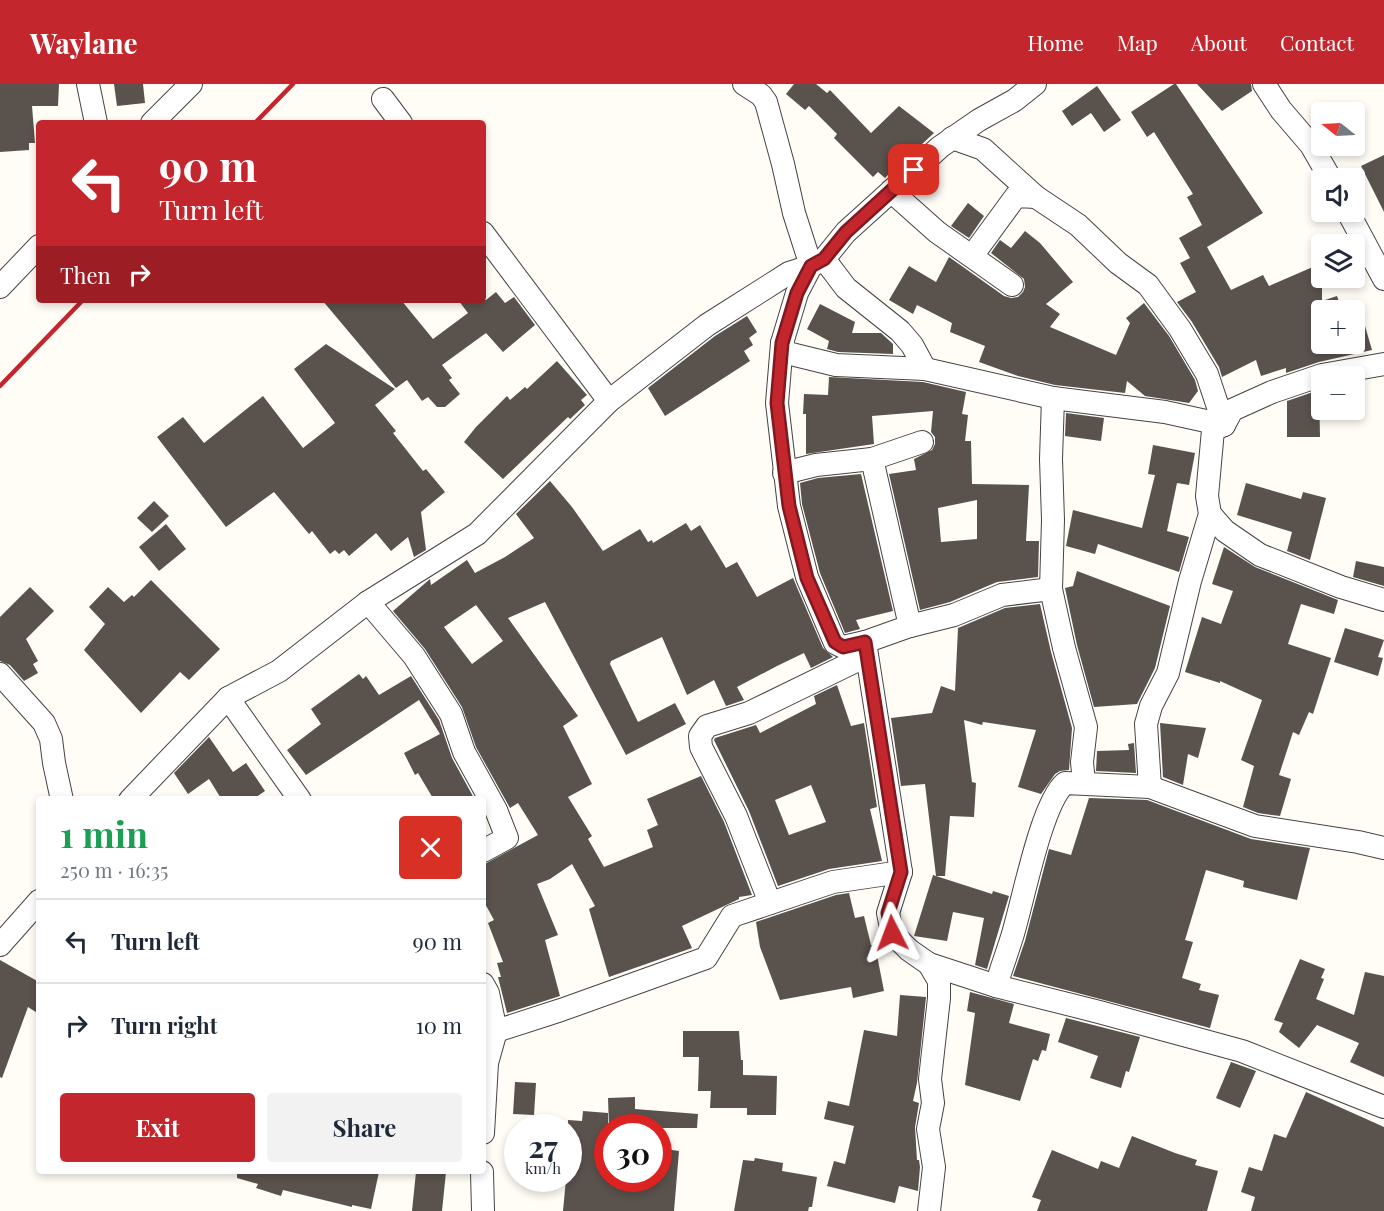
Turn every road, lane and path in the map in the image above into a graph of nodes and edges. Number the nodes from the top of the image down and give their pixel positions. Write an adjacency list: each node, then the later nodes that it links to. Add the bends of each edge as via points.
1 (88, 84): 7 (street)
2 (191, 84): 8 (street)
3 (744, 84): 18 (street, via 766,102 794,213)
4 (1035, 84): 10 (street)
5 (1264, 84): 11 (street)
6 (383, 99): 9 (street)
7 (95, 120)
8 (155, 120)
9 (399, 120)
10 (952, 138): 12 (street); 13 (street, via 983,149)
11 (1324, 168)
12 (891, 191): 17 (street); 18 (street)
13 (1036, 197): 17 (street, via 1016,196); 27 (street, via 1078,225 1148,285 1207,374)
14 (1353, 222): 19 (street)
15 (486, 237): 26 (street)
16 (36, 249): 21 (street)
17 (972, 256): 20 (street)
18 (818, 262): 22 (street, via 797,293); 24 (street, via 891,321 912,345); 26 (street, via 789,273 707,326)
19 (1384, 279)
20 (1012, 285)
21 (0, 287)
22 (782, 343): 24 (street, via 787,353 819,362); 30 (street, via 777,403)
23 (1384, 364): 27 (street, via 1322,375 1272,392 1232,410)
24 (925, 369): 25 (street)
25 (1053, 398): 27 (street, via 1165,412); 32 (street)
26 (609, 401): 34 (street, via 477,534)
27 (1224, 425): 31 (street, via 1213,430 1207,496)
28 (922, 442): 29 (street)
29 (872, 459): 30 (street); 35 (street)
30 (784, 473): 36 (street, via 807,578 835,642 843,647)
31 (1210, 514): 33 (street, via 1247,549); 40 (street, via 1168,673 1146,723)
32 (1052, 589): 35 (street, via 1002,595 954,615); 39 (street, via 1086,727)
33 (1384, 600)
34 (368, 602): 38 (street, via 279,671); 45 (street, via 414,656 451,714 464,752 507,838)
35 (910, 626): 36 (street)
36 (865, 649): 46 (street); 47 (street, via 749,713 707,726 700,736 701,747 736,816)
37 (0, 674): 41 (street, via 44,723 51,739)
38 (228, 698): 42 (street); 43 (street)
39 (1084, 783): 40 (street); 51 (street, via 1065,783 1057,790)
40 (1150, 787): 44 (street, via 1255,826)
41 (61, 796)
42 (134, 796)
43 (297, 796)
44 (1384, 848)
45 (486, 849)
46 (901, 872): 47 (street, via 832,882); 50 (street, via 888,913 892,933)
47 (770, 903): 53 (street, via 732,916 706,958)
48 (36, 904): 49 (street)
49 (0, 945)
50 (929, 964): 51 (street); 58 (street, via 939,981 939,998 930,1079 933,1102 928,1129 934,1167)
51 (996, 986): 55 (street, via 1242,1051)
52 (486, 989): 53 (street)
53 (496, 1031): 54 (street)
54 (486, 1080)
55 (1384, 1107)
56 (482, 1174): 57 (street)
57 (483, 1211)
58 (929, 1211)

